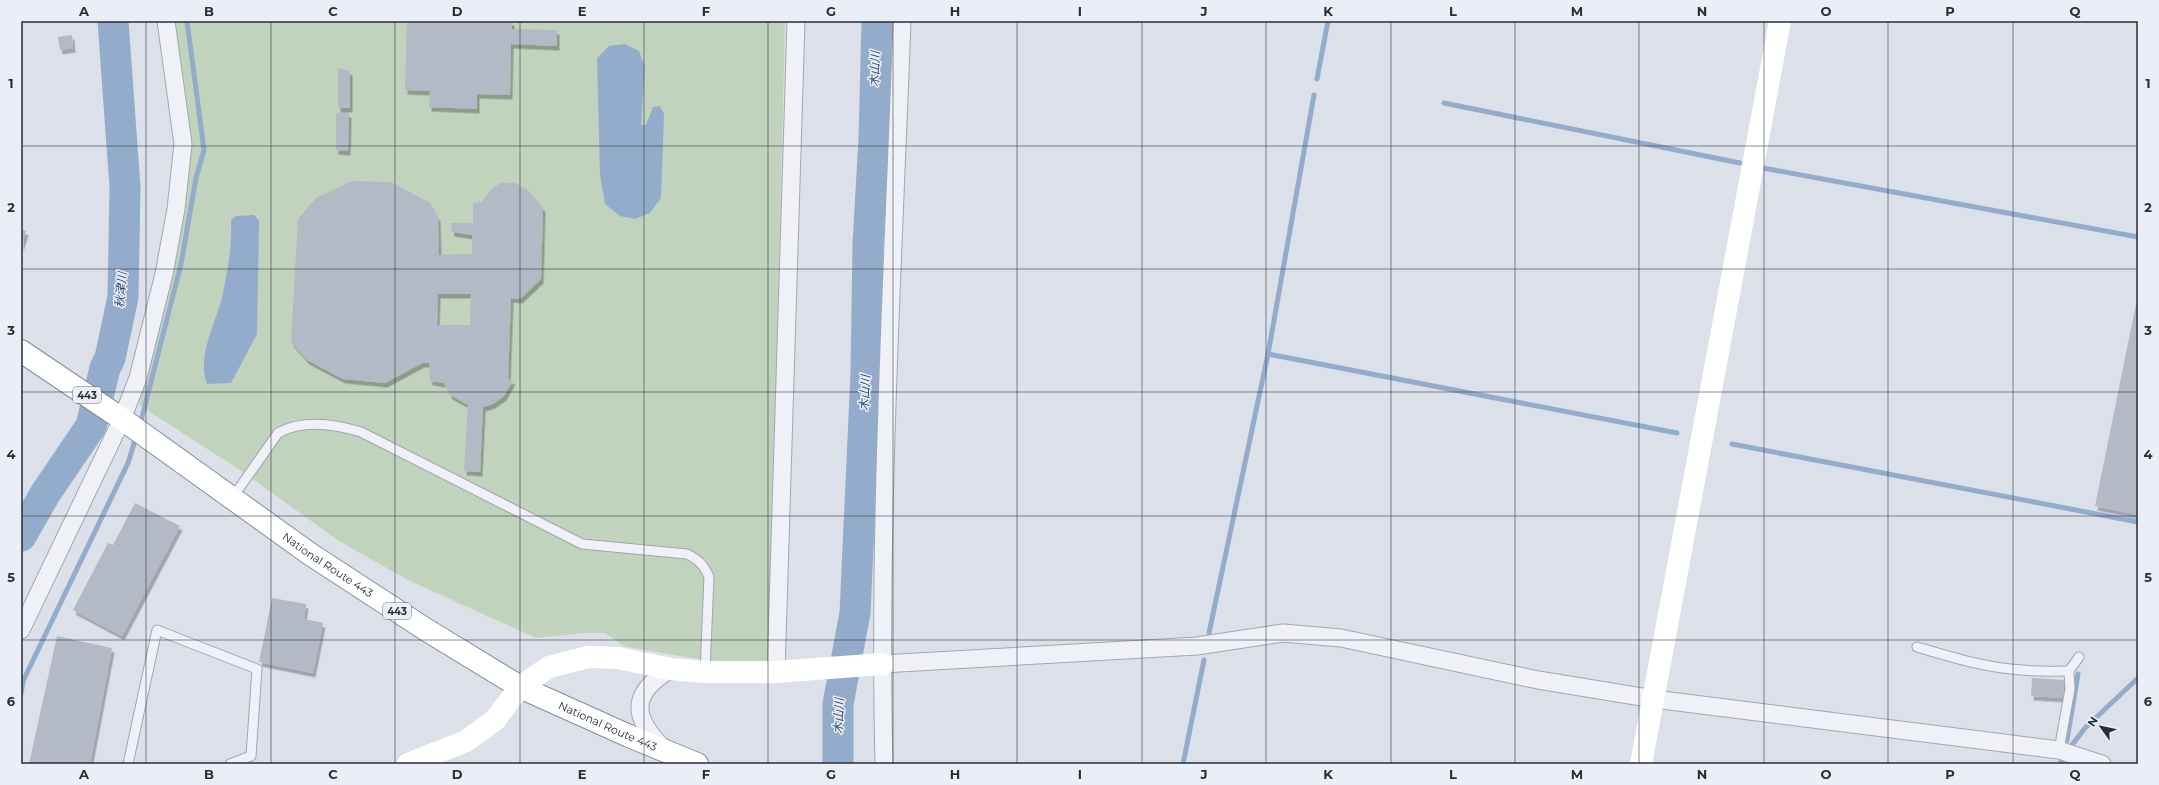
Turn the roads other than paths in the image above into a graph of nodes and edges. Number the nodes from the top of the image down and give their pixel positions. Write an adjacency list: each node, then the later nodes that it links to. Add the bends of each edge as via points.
1 (166, 21): 6 (street, via 183,144 176,209 164,274 138,378)
2 (796, 21): 15 (street)
3 (902, 21): 11 (street, via 890,313)
4 (1780, 21): 17 (main road)
5 (21, 350): 6 (main road, National Route 443 / 443)
6 (133, 427): 7 (main road, National Route 443 / 443); 8 (street)
7 (233, 497): 14 (lane, via 278,433 288,427 301,424 327,425 361,432 582,544 687,554 698,559 705,567 708,577); 16 (main road, National Route 443 / 443, via 316,558)
8 (21, 630)
9 (1917, 647): 13 (lane, via 1991,666 2022,670)
10 (2079, 656): 13 (lane)
11 (882, 664): 15 (main road); 17 (street, via 1197,646 1283,633 1341,638 1538,680); 24 (street)
12 (671, 669): 14 (main road); 16 (main road, via 618,658 588,657 549,667); 18 (street, via 655,678 645,690 639,706 641,719 652,737)
13 (2069, 671): 19 (lane)
14 (705, 672): 15 (main road)
15 (781, 672)
16 (520, 687): 18 (main road, National Route 443 / 443); 22 (main road, via 495,720 466,741)
17 (1654, 699): 19 (street); 25 (main road)
18 (669, 753): 23 (main road, National Route 443 / 443)
19 (2067, 756): 26 (street)
20 (128, 764): 21 (lane, via 157,630 257,669 250,756)
21 (230, 764)
22 (408, 764)
23 (698, 764)
24 (884, 764)
25 (1642, 764)
26 (2102, 764)

